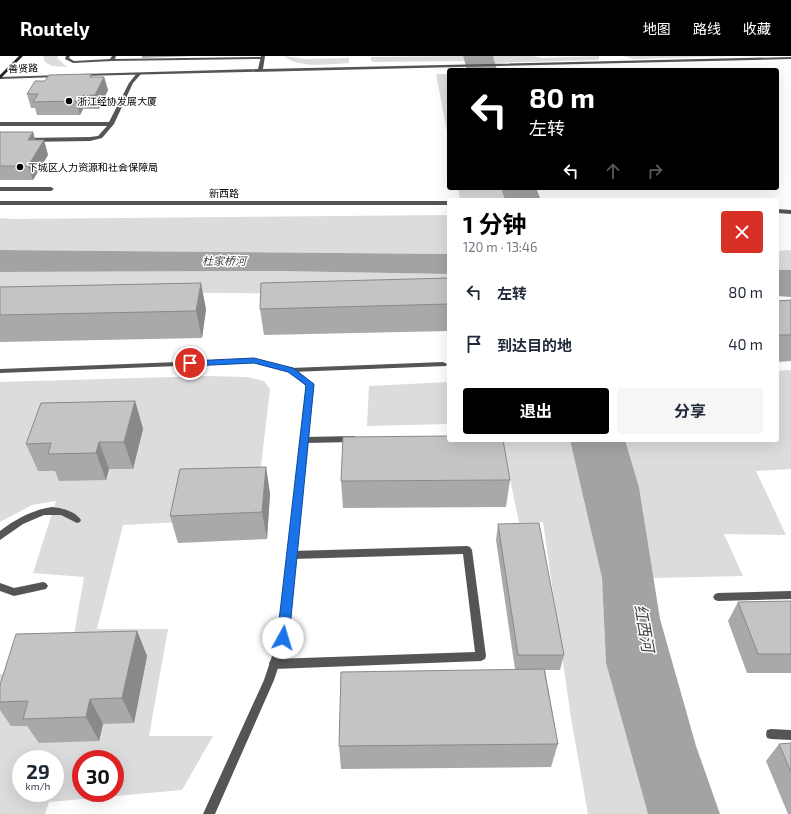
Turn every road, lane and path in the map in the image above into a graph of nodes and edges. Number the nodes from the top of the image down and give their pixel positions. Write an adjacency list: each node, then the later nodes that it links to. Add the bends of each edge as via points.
1 (21, 56): 13 (main road)
2 (68, 56): 6 (street, via 67,58 73,62)
3 (608, 56): 8 (street)
4 (218, 57): 5 (street); 6 (street)
5 (263, 57): 9 (street)
6 (113, 58)
7 (791, 58): 8 (street)
8 (612, 63): 9 (street)
9 (260, 71): 10 (street)
10 (139, 74): 11 (street); 15 (street, via 131,82)
11 (77, 75)
12 (61, 76): 13 (street, 善贤路)
13 (0, 78)
14 (0, 124): 15 (street)
15 (111, 124): 16 (street, via 100,137 90,139)
16 (20, 140)
17 (0, 189): 18 (street)
18 (51, 189)
19 (0, 203): 20 (street, 新西路)
20 (447, 203)
21 (779, 211): 22 (street)
22 (791, 212)
23 (443, 364): 24 (street)
24 (290, 370): 25 (street, via 254,361); 27 (street, via 310,384)
25 (0, 371)
26 (366, 439): 27 (street)
27 (305, 440): 30 (street)
28 (77, 520): 29 (street, via 60,511 36,513)
29 (0, 536)
30 (292, 555): 35 (street, via 283,638); 35 (street, via 467,550 482,656)
31 (44, 586): 32 (street, via 14,592)
32 (0, 587)
33 (791, 595): 34 (street)
34 (718, 597)
35 (274, 664): 38 (street)
36 (771, 734): 37 (street)
37 (791, 734)
38 (209, 814)

